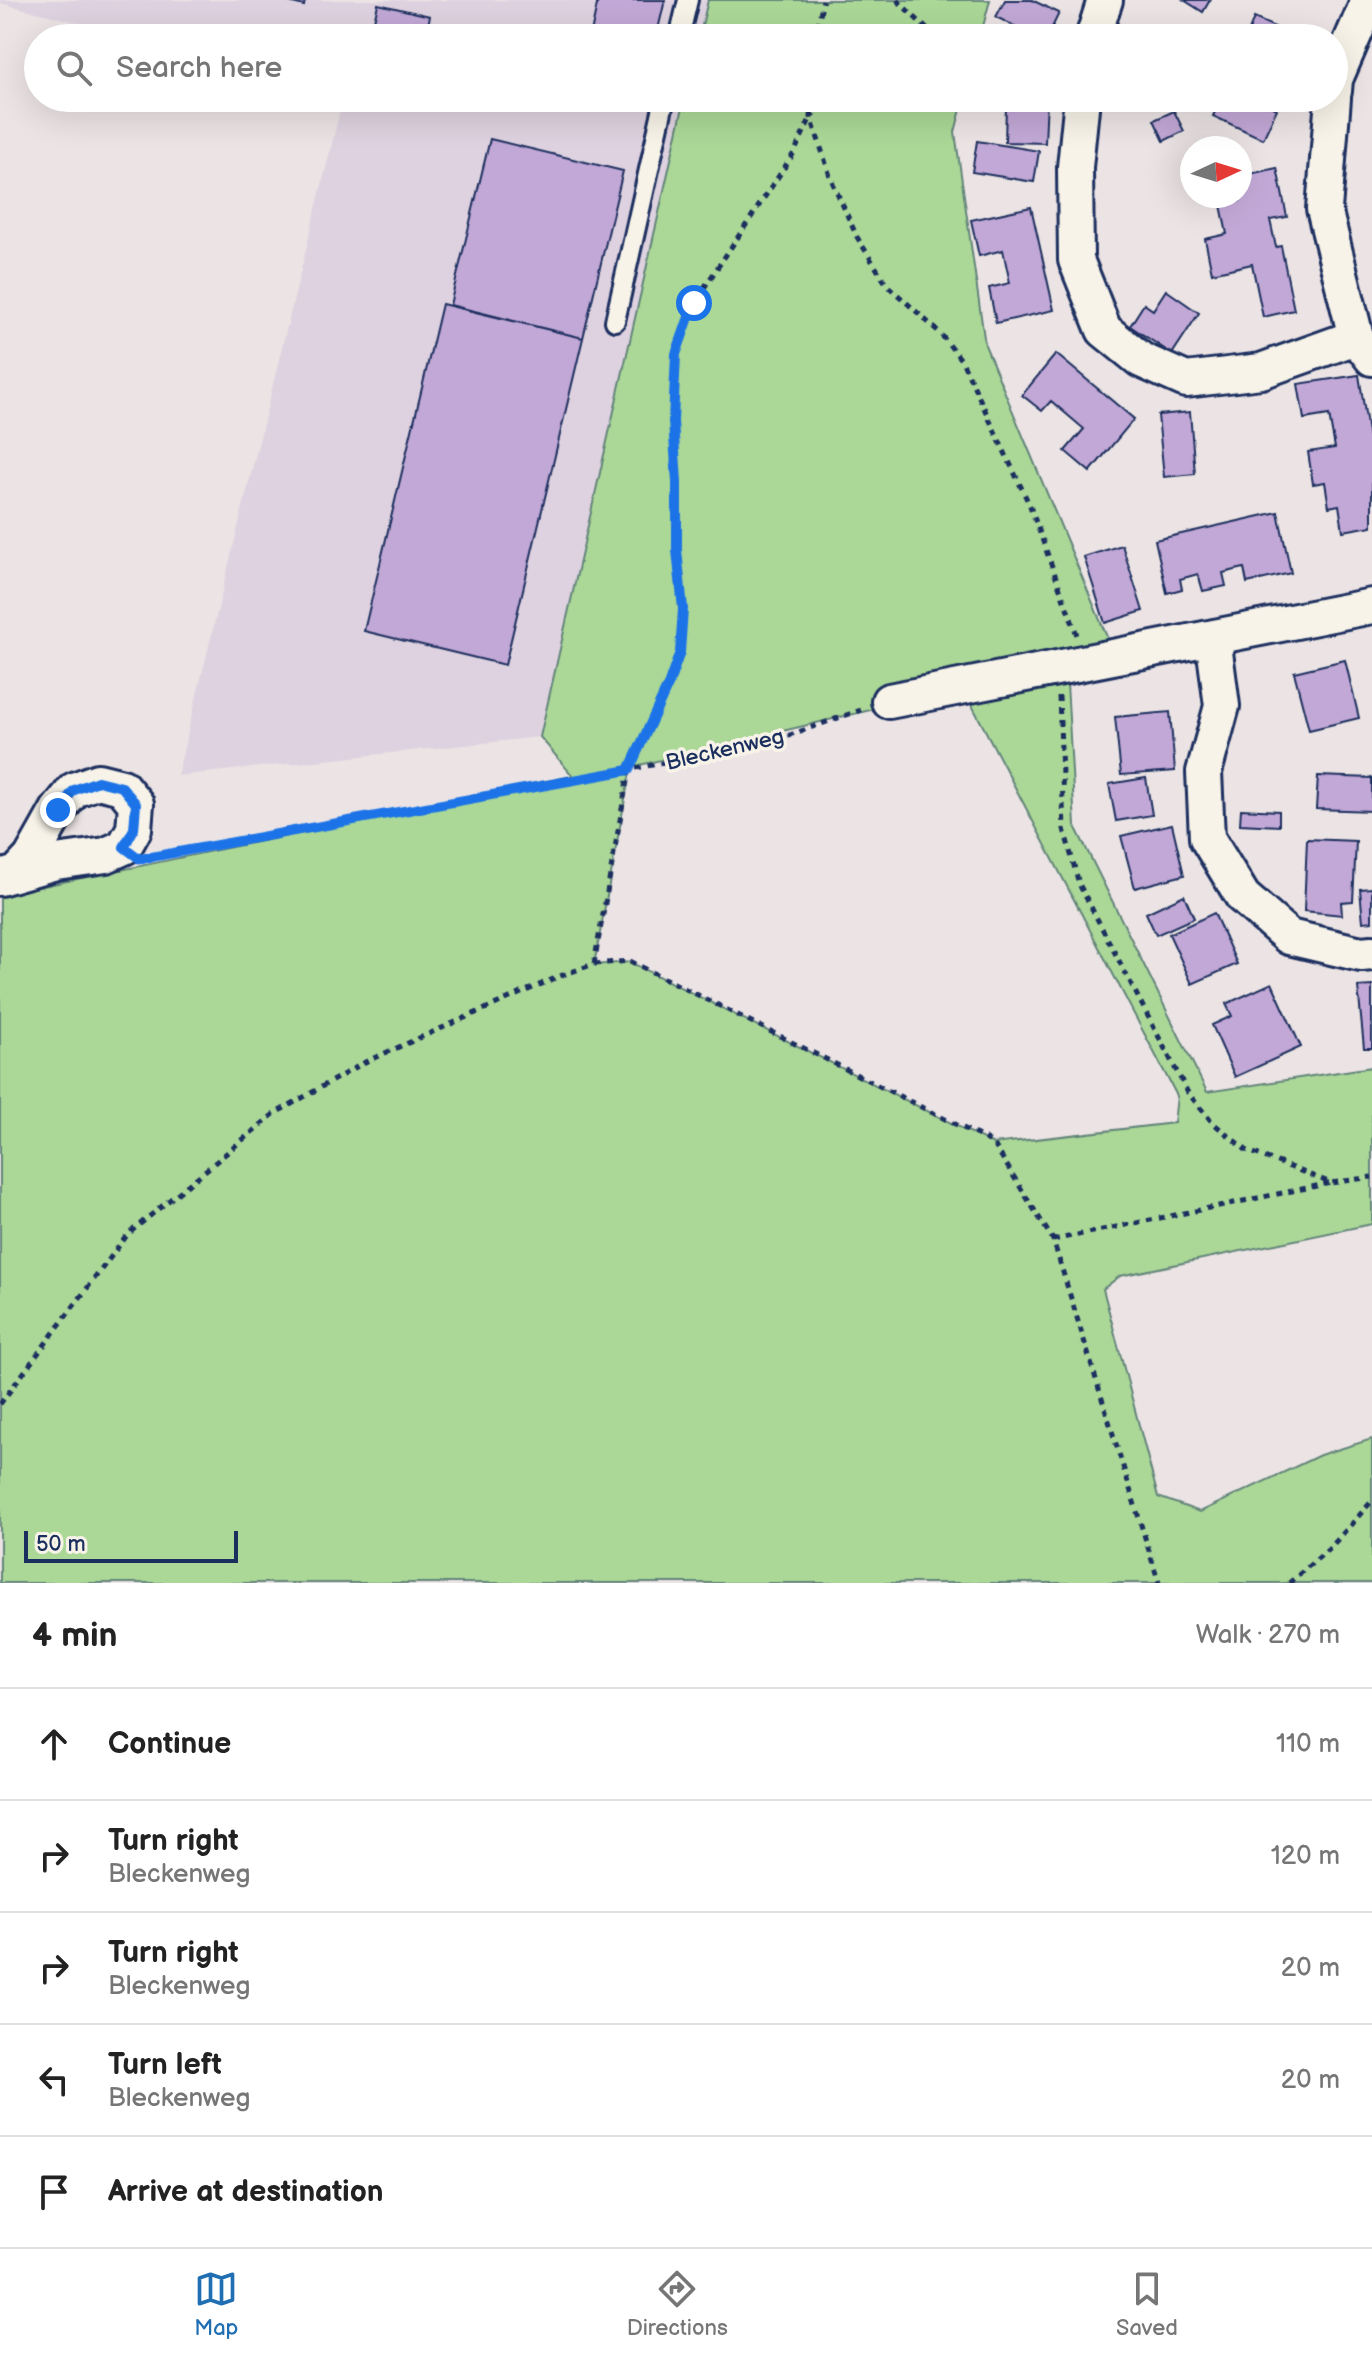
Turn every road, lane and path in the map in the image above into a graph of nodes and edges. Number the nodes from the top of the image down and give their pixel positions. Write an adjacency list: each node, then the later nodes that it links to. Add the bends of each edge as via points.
1 (688, 0): 6 (lane)
2 (823, 0): 7 (path)
3 (897, 0): 8 (path)
4 (1105, 0): 9 (street)
5 (1369, 0): 10 (street)
6 (682, 24)
7 (818, 24)
8 (922, 24)
9 (1097, 24)
10 (1348, 49)
11 (662, 112): 17 (lane)
12 (811, 112): 16 (path)
13 (817, 112): 16 (path)
14 (1081, 112): 18 (street, via 1076,260 1104,330 1141,360 1186,380 1261,371)
15 (1332, 112): 18 (street, via 1324,209)
16 (811, 117): 21 (path, via 857,237 887,285 962,361 1030,506 1065,606); 23 (path, via 794,153 694,303 676,354 680,652)
17 (615, 321)
18 (1364, 347)
19 (1372, 606): 20 (street)
20 (1213, 637): 21 (street); 26 (street, via 1222,706 1204,772 1207,838 1243,897 1289,937)
21 (1072, 665): 22 (street); 29 (path, via 1064,829 1079,884 1188,1093 1212,1122 1246,1150)
22 (889, 701): 23 (path, Bleckenweg, via 761,745)
23 (629, 770): 24 (path, Bleckenweg); 27 (path)
24 (132, 853): 25 (street, via 56,862); 25 (street, via 136,804 122,787 98,781 74,790 31,858)
25 (8, 875)
26 (1372, 953)
27 (594, 964): 30 (path, via 630,961 993,1143); 31 (path, via 367,1061 274,1114 128,1234)
28 (1372, 1177): 29 (path)
29 (1331, 1183): 30 (path)
30 (1053, 1240): 33 (path)
31 (0, 1404)
32 (1372, 1501): 34 (path)
33 (1159, 1583)
34 (1289, 1583)

